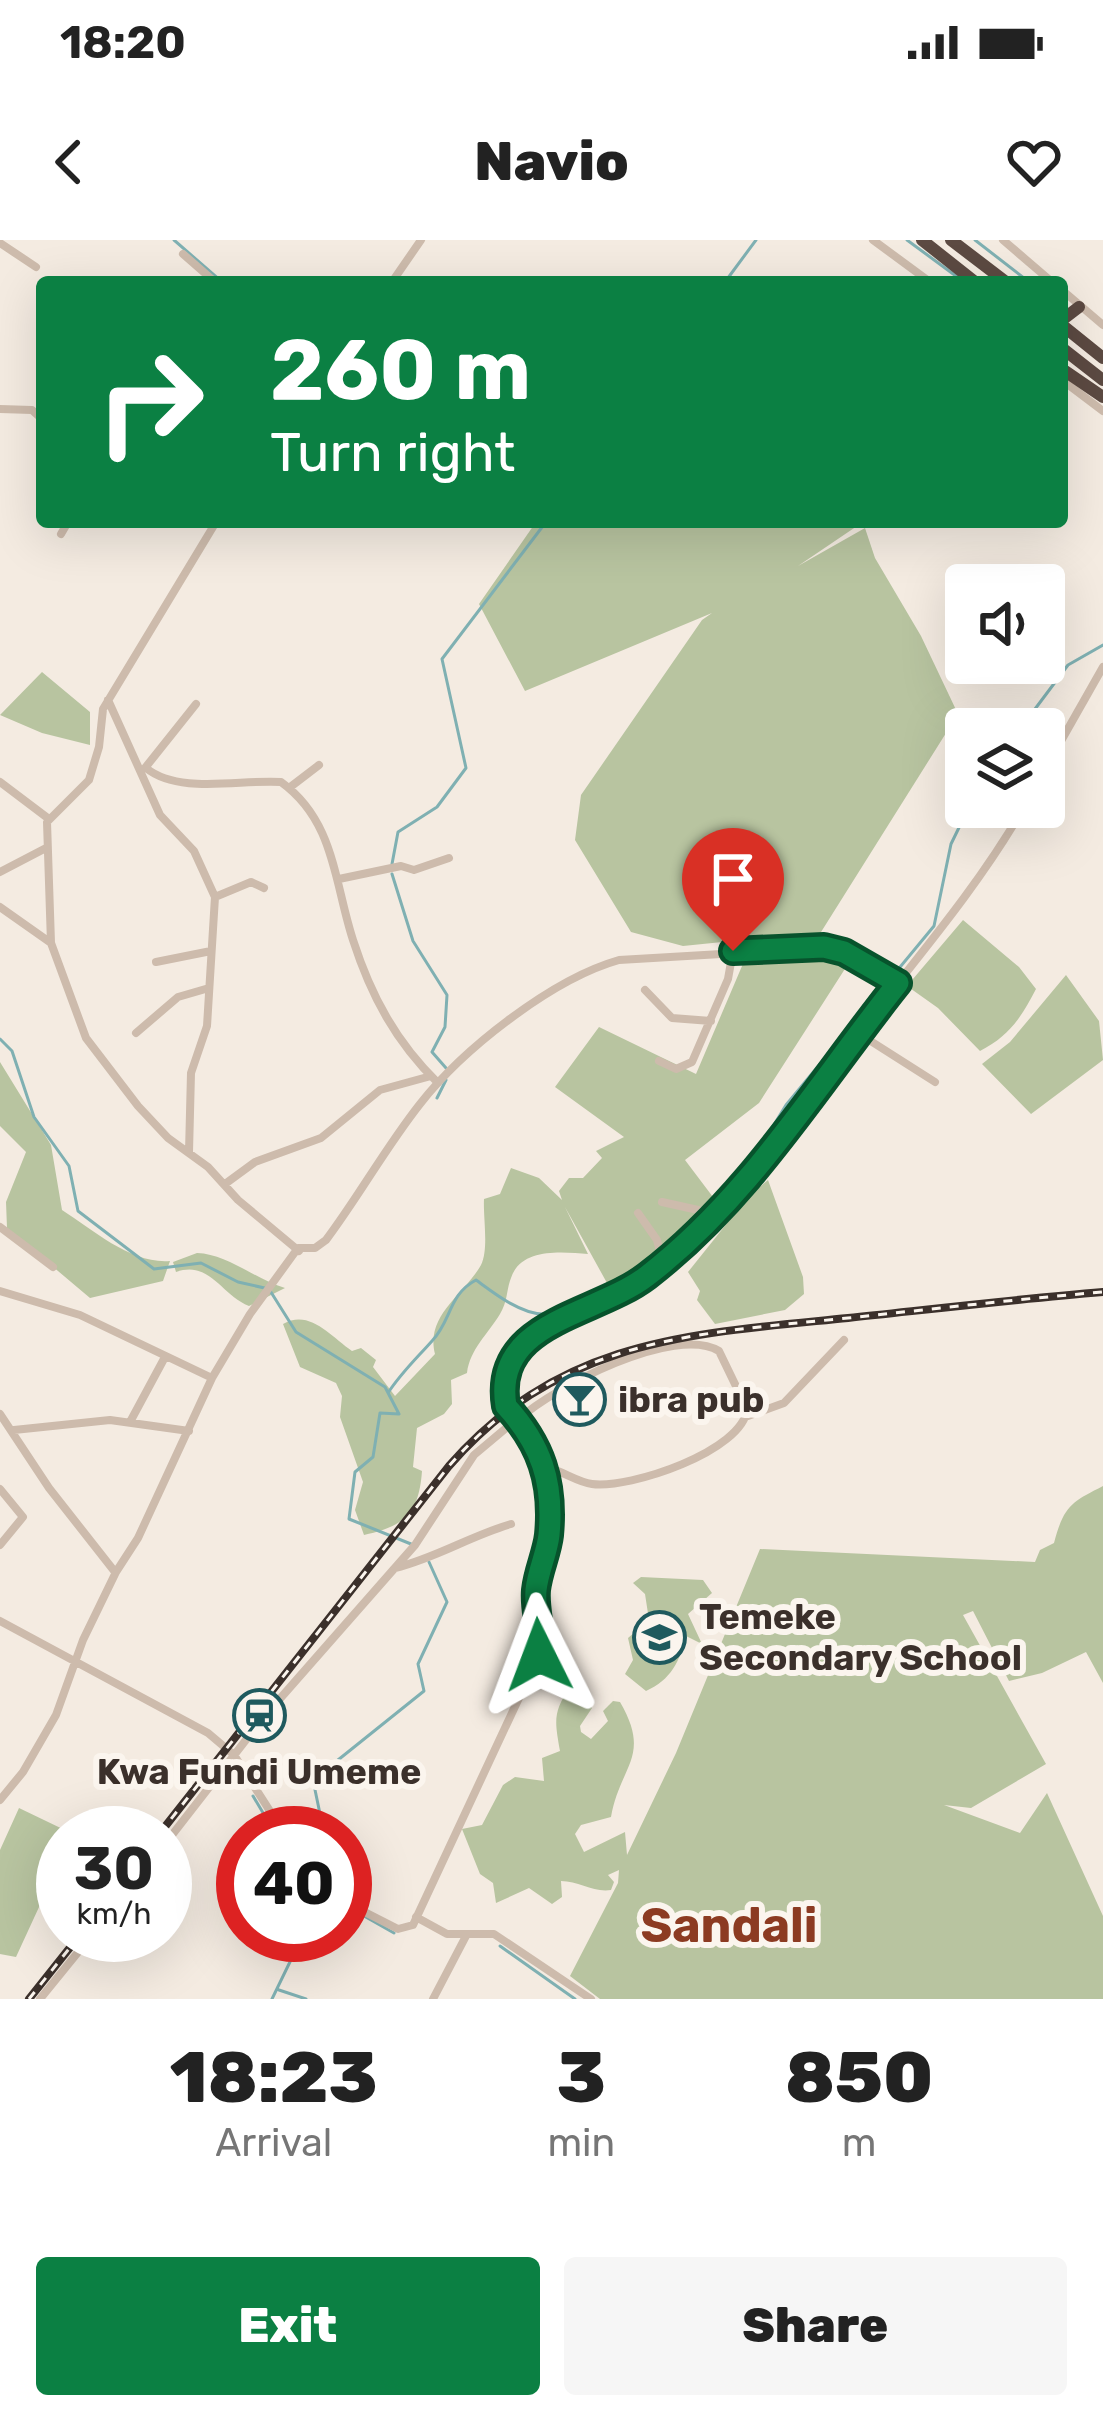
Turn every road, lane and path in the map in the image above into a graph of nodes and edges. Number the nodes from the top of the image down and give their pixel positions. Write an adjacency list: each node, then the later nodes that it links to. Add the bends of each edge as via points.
1 (421, 240): 10 (street)
2 (872, 240): 11 (street)
3 (922, 240): 12 (highway)
4 (950, 240): 13 (highway)
5 (1003, 240): 14 (street)
6 (0, 243): 8 (street)
7 (183, 254): 9 (street)
8 (36, 267)
9 (208, 276)
10 (396, 276)
11 (922, 276)
12 (967, 276)
13 (998, 276)
14 (1045, 276)
15 (1068, 296): 16 (street)
16 (1079, 307): 17 (highway); 18 (street)
17 (1068, 317)
18 (1103, 325)
19 (1068, 327): 21 (highway)
20 (1068, 353): 23 (highway)
21 (1103, 358)
22 (1068, 373): 25 (highway)
23 (1103, 380)
24 (1068, 385): 27 (street)
25 (1103, 397)
26 (0, 409): 28 (street)
27 (1103, 411)
28 (36, 413)
29 (64, 528): 31 (street)
30 (212, 528): 33 (street)
31 (61, 534)
32 (1103, 667): 35 (street)
33 (107, 700): 37 (street); 40 (street, via 94,769)
34 (196, 704): 37 (street)
35 (1065, 734)
36 (319, 765): 39 (street)
37 (143, 771): 39 (street); 47 (street, via 160,814 194,851)
38 (0, 782): 40 (street)
39 (289, 788): 45 (street, via 318,820)
40 (49, 819): 42 (street)
41 (1009, 828): 53 (street)
42 (46, 848): 44 (street); 49 (street)
43 (449, 858): 45 (street, via 414,871)
44 (0, 872)
45 (338, 879): 60 (street, via 366,978 399,1041)
46 (263, 888): 47 (street, via 251,882)
47 (214, 897): 50 (street)
48 (0, 907): 49 (street)
49 (51, 943): 62 (street, via 99,1058)
50 (212, 951): 52 (street); 54 (street)
51 (733, 951): 53 (street, via 824,947); 56 (street); 60 (street, via 607,963 513,1019)
52 (156, 962)
53 (898, 983): 58 (street)
54 (209, 988): 57 (street, via 178,997); 62 (street, via 206,1032 191,1072)
55 (645, 990): 56 (street, via 672,1018)
56 (711, 1021): 59 (street, via 692,1062 676,1069)
57 (136, 1033)
58 (858, 1033): 61 (street); 66 (street)
59 (659, 1061)
60 (435, 1079): 63 (street, via 380,1090 321,1138 255,1162); 68 (street, via 326,1240)
61 (935, 1082)
62 (189, 1152): 63 (street)
63 (225, 1184): 68 (street)
64 (662, 1202): 66 (street)
65 (638, 1213): 69 (street)
66 (712, 1220): 69 (street)
67 (0, 1227): 70 (street)
68 (299, 1250): 74 (street)
69 (663, 1263): 77 (street, via 613,1299 527,1337 504,1377 506,1406)
70 (53, 1267)
71 (0, 1291): 73 (street, via 80,1315)
72 (844, 1340): 76 (street, via 795,1394)
73 (165, 1357): 74 (street); 78 (street)
74 (212, 1378): 80 (street)
75 (0, 1414): 79 (street)
76 (748, 1416): 77 (street, via 719,1351 700,1344 604,1367); 81 (street, via 694,1460 644,1478 592,1484)
77 (519, 1418): 81 (street); 85 (street, via 474,1455)
78 (130, 1422): 79 (street); 80 (street)
79 (14, 1430): 86 (street)
80 (189, 1431): 86 (street)
81 (548, 1468): 94 (street, via 549,1537 536,1591 539,1655)
82 (0, 1490): 84 (street, via 23,1517)
83 (511, 1524): 85 (street)
84 (0, 1545)
85 (394, 1568): 89 (street)
86 (116, 1572): 88 (street)
87 (0, 1621): 88 (street)
88 (76, 1662): 89 (street, via 169,1709); 90 (street, via 38,1748)
89 (234, 1755): 91 (street); 92 (street)
90 (0, 1800)
91 (267, 1806)
92 (192, 1809)
93 (372, 1916): 94 (street, via 403,1931)
94 (416, 1917): 95 (street, via 435,1931)
95 (466, 1936): 98 (street); 99 (street, via 494,1934)
96 (70, 1962): 97 (street)
97 (40, 1999)
98 (434, 1999)
99 (591, 1999)

